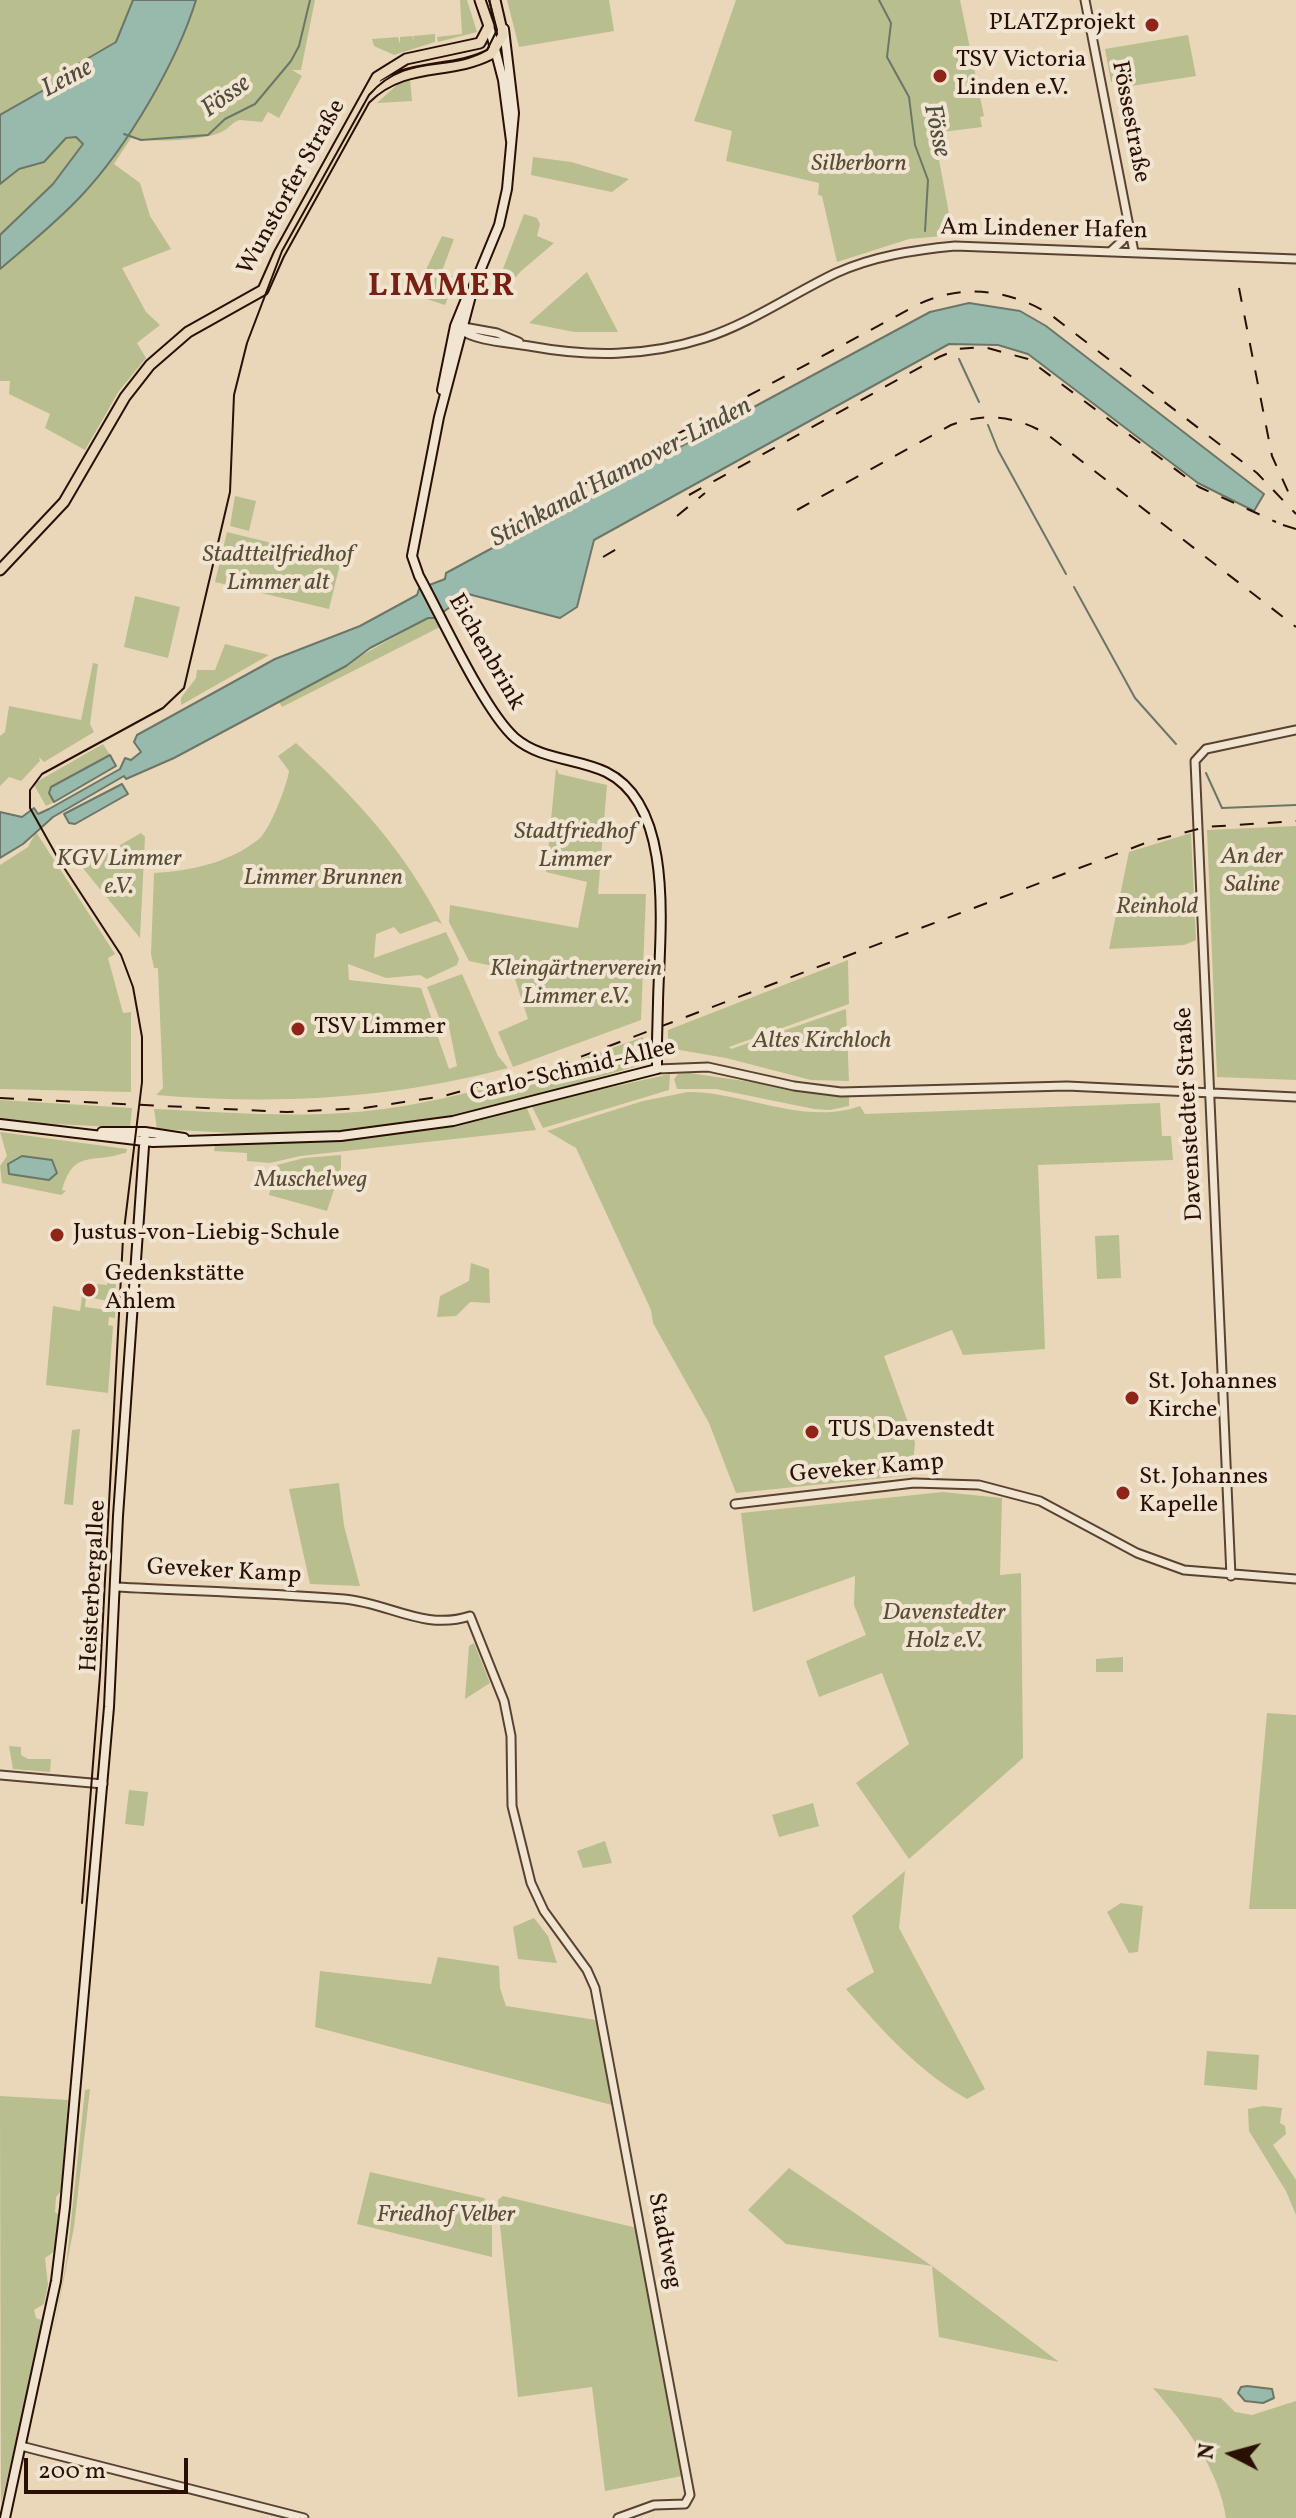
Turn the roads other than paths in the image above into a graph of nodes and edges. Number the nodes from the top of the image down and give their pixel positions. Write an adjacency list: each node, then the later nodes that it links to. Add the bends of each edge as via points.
1 (480, 0): 5 (main road)
2 (495, 0): 4 (main road)
3 (1085, 0): 9 (street, Fössestraße)
4 (503, 25): 6 (main road); 8 (main road, via 512,82)
5 (489, 26): 6 (main road); 7 (main road, Wunstorfer Straße, via 478,44 394,65 377,77)
6 (496, 49): 7 (main road, Wunstorfer Straße, via 483,58 400,75); 8 (main road)
7 (363, 101): 14 (main road, Wunstorfer Straße, via 263,290 188,332 150,365 125,397 62,504)
8 (511, 142): 13 (main road, Eichenbrink, via 499,225)
9 (1129, 225): 10 (street); 11 (street, Fössestraße)
10 (1111, 251): 11 (street, Am Lindener Hafen); 13 (street, Am Lindener Hafen, via 970,245 906,252 839,272 738,325 677,346 614,355 525,345 504,335)
11 (1134, 252): 12 (street, Am Lindener Hafen)
12 (1296, 259)
13 (460, 328): 16 (main road, Eichenbrink, bridge, via 412,549 423,584 512,736 540,753 607,772 640,804 653,836 658,873)
14 (0, 570)
15 (1296, 730): 17 (street, Davenstedter Straße, via 1206,749 1195,761)
16 (657, 1069): 17 (street, Carlo-Schmid-Allee, via 708,1067 802,1088 853,1093 1038,1086); 20 (main road, Carlo-Schmid-Allee, via 429,1126 341,1136)
17 (1211, 1094): 18 (street, Carlo-Schmid-Allee); 22 (street, Davenstedter Straße)
18 (1296, 1097)
19 (0, 1124): 20 (main road, Carlo-Schmid-Allee)
20 (144, 1136): 24 (main road, Heisterbergallee)
21 (735, 1504): 22 (street, Geveker Kamp, via 914,1483 979,1485 1040,1501 1150,1559)
22 (1228, 1575): 23 (street, Geveker Kamp)
23 (1296, 1579)
24 (116, 1587): 25 (street, Geveker Kamp, via 343,1599 422,1621); 27 (main road, Heisterbergallee)
25 (470, 1616): 31 (street, Stadtweg, via 504,1701 511,1739 512,1806 531,1883 595,1988 689,2501 645,2507)
26 (0, 1775): 27 (street)
27 (103, 1784): 28 (main road, Heisterbergallee, via 60,2254)
28 (21, 2446): 29 (main road, Heisterbergallee); 30 (street)
29 (5, 2518)
30 (304, 2518)
31 (618, 2518)

